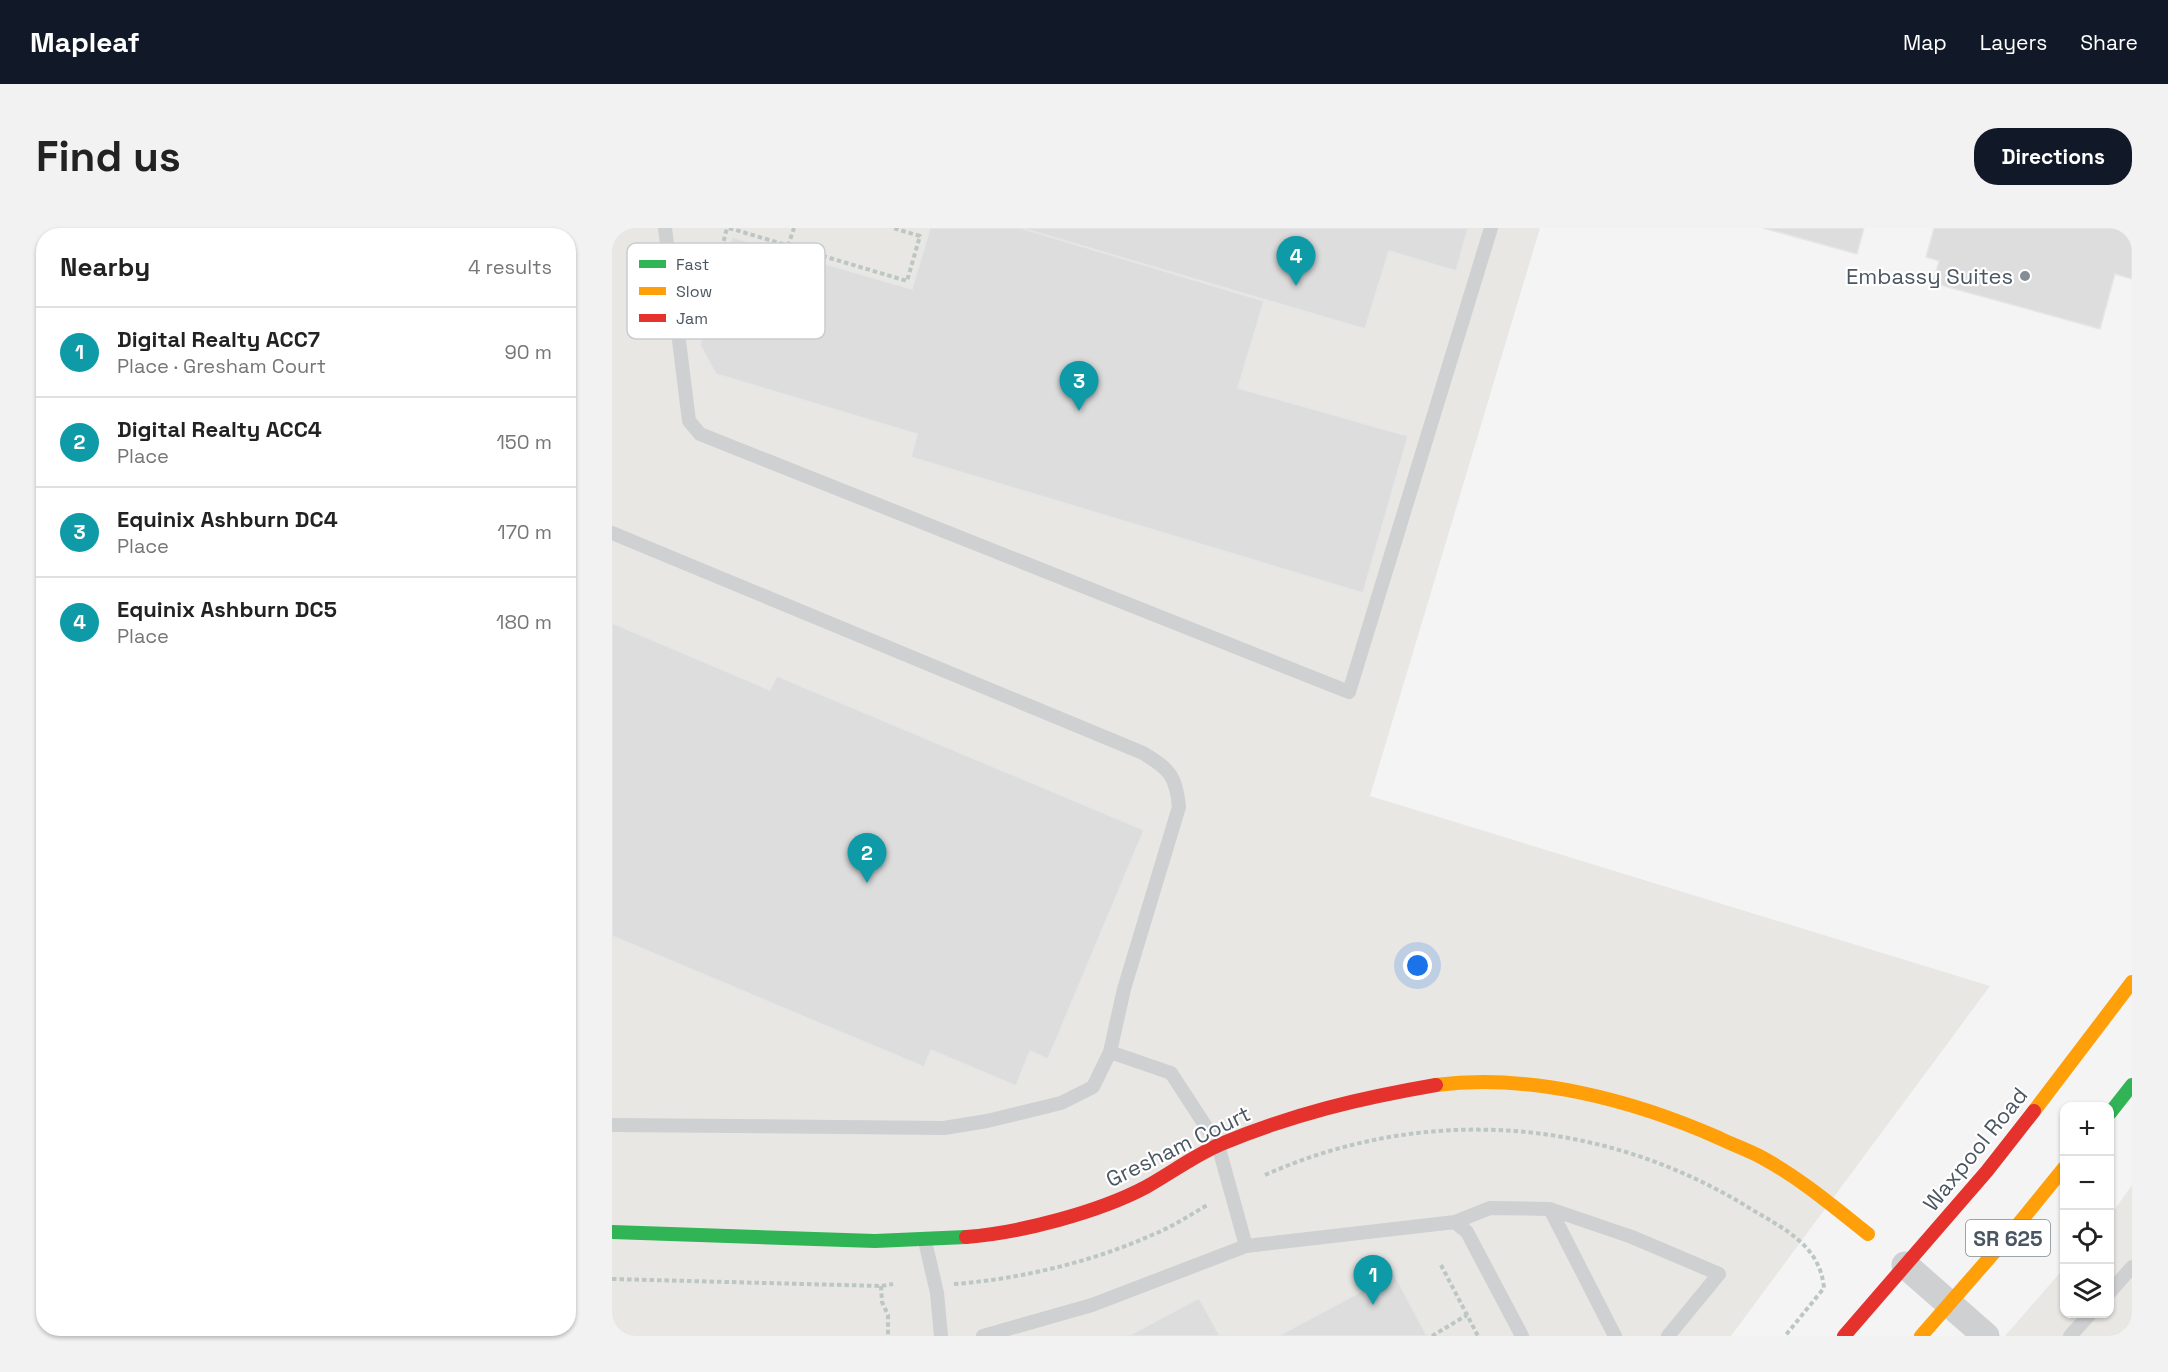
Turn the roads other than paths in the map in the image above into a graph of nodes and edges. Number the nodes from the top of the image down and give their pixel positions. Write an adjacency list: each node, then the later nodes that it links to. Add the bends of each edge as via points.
1 (665, 228): 3 (lane)
2 (1491, 228): 4 (lane, via 1349,692 700,434 689,421)
3 (667, 243)
4 (679, 339)
5 (612, 533): 7 (lane, via 1143,753 1166,767 1177,788 1179,807 1124,988)
6 (2132, 982): 19 (street, Waxpool Road / SR 625, via 1987,1171)
7 (1110, 1052): 10 (lane, via 1093,1087 1061,1103 944,1128); 11 (lane, via 1171,1073)
8 (2132, 1085): 9 (street)
9 (2114, 1107)
10 (612, 1125)
11 (1218, 1145): 16 (street, Gresham Court, via 1294,1116 1375,1095 1439,1084 1509,1083 1600,1096 1682,1122 1761,1157 1811,1189); 17 (street, Gresham Court, via 1144,1188 1065,1218 1026,1228); 18 (lane)
12 (2060, 1173): 22 (street, SR 625)
13 (1550, 1209): 14 (lane, via 1490,1208); 27 (lane); 28 (lane, via 1632,1237 1719,1275)
14 (1455, 1222): 18 (lane); 26 (lane, via 1467,1232)
15 (612, 1232): 17 (street, Gresham Court)
16 (1868, 1234)
17 (925, 1240): 24 (lane, via 937,1293)
18 (1246, 1246): 25 (lane, via 1092,1305)
19 (1905, 1265): 22 (street); 29 (street, Waxpool Road / SR 625)
20 (2132, 1267): 21 (lane)
21 (2114, 1287)
22 (1949, 1305): 30 (street, SR 625); 31 (street)
23 (2086, 1318): 32 (lane)
24 (941, 1336)
25 (983, 1336)
26 (1522, 1336)
27 (1615, 1336)
28 (1668, 1336)
29 (1844, 1336)
30 (1921, 1336)
31 (1986, 1336)
32 (2070, 1336)

